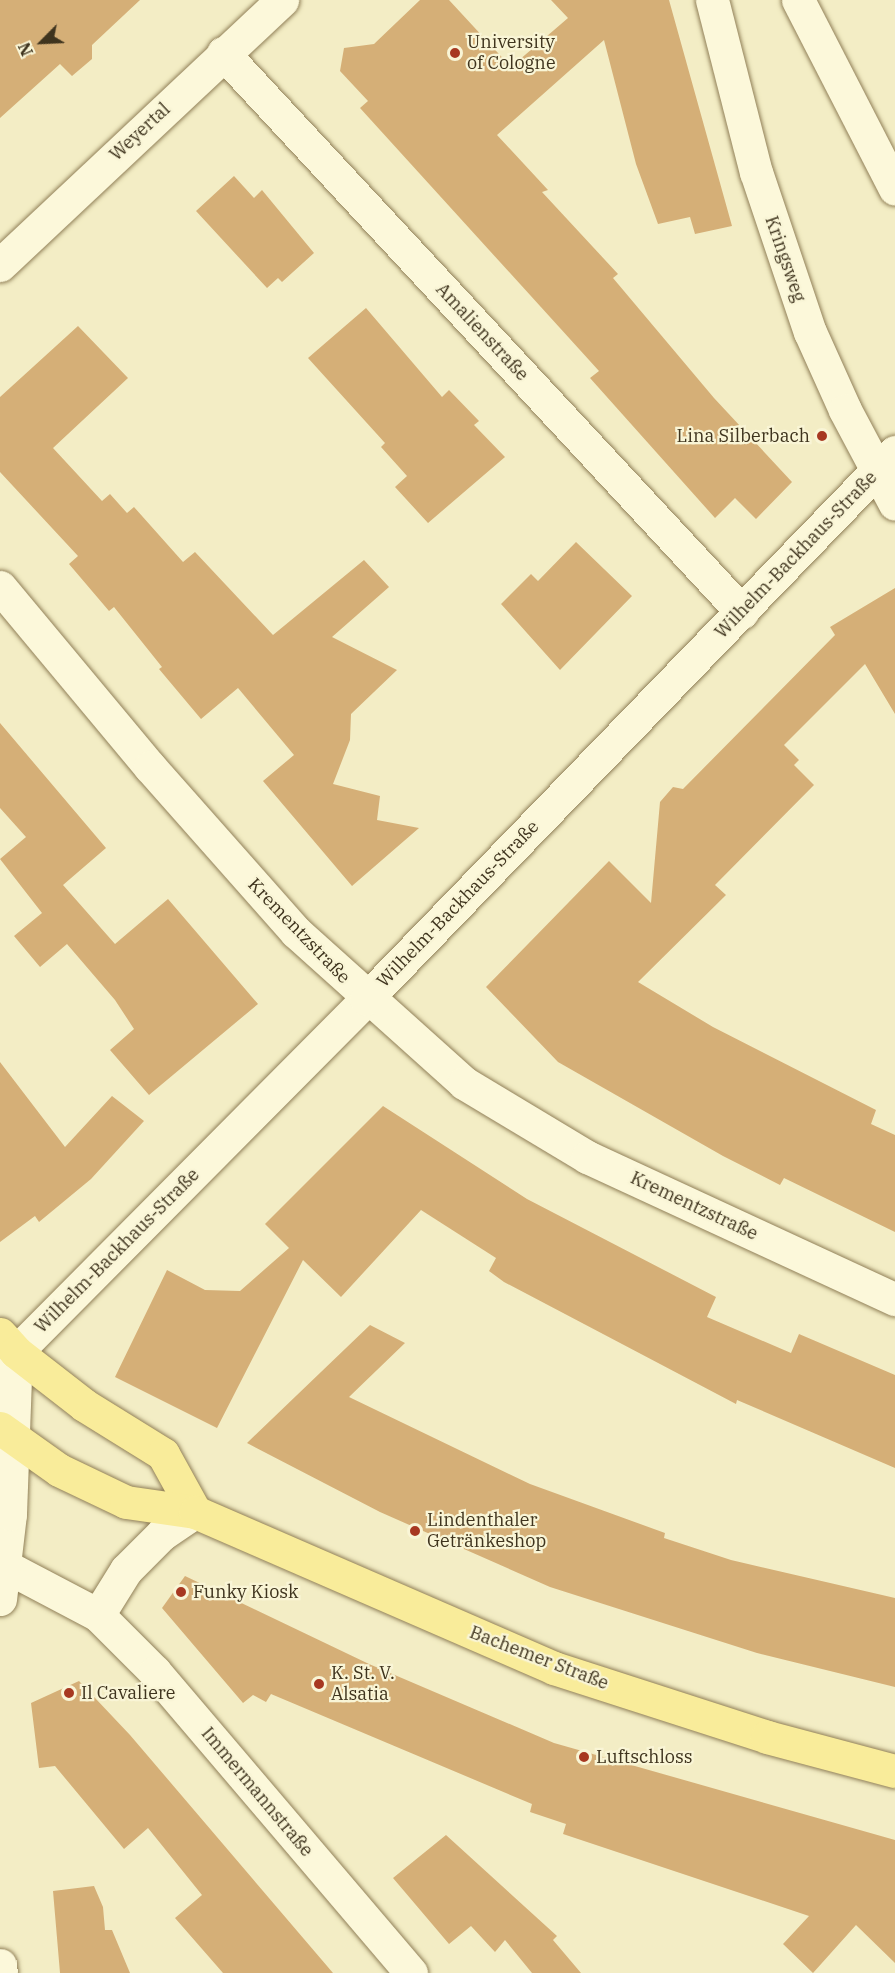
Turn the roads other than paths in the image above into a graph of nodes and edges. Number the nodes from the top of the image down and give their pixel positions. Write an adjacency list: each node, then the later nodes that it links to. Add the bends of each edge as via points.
1 (282, 0): 4 (street, Weyertal)
2 (712, 0): 7 (street, Kringsweg, via 756,172 810,332)
3 (798, 0): 5 (street)
4 (223, 53): 6 (street, Weyertal); 10 (street, Amalienstraße)
5 (895, 189)
6 (0, 265)
7 (886, 461): 8 (street, Kringsweg); 10 (street, Wilhelm-Backhaus-Straße)
8 (895, 504)
9 (0, 587): 11 (street, Krementzstraße, via 150,767 296,932)
10 (742, 612): 11 (street, Wilhelm-Backhaus-Straße)
11 (366, 999): 12 (street, Krementzstraße, via 464,1083 587,1157); 13 (street, Wilhelm-Backhaus-Straße)
12 (895, 1299)
13 (8, 1343): 14 (street); 15 (main road, via 84,1405 163,1454)
14 (7, 1434): 15 (main road, Bachemer Straße, via 59,1470 126,1502); 16 (street)
15 (195, 1512): 18 (street, via 162,1534 126,1570); 19 (main road, Bachemer Straße, via 554,1668 767,1737)
16 (5, 1566): 17 (street); 18 (street, Immermannstraße)
17 (0, 1599)
18 (98, 1616): 22 (street, Immermannstraße, via 155,1672)
19 (895, 1771)
20 (0, 1965): 21 (street)
21 (1, 1973)
22 (411, 1973)

